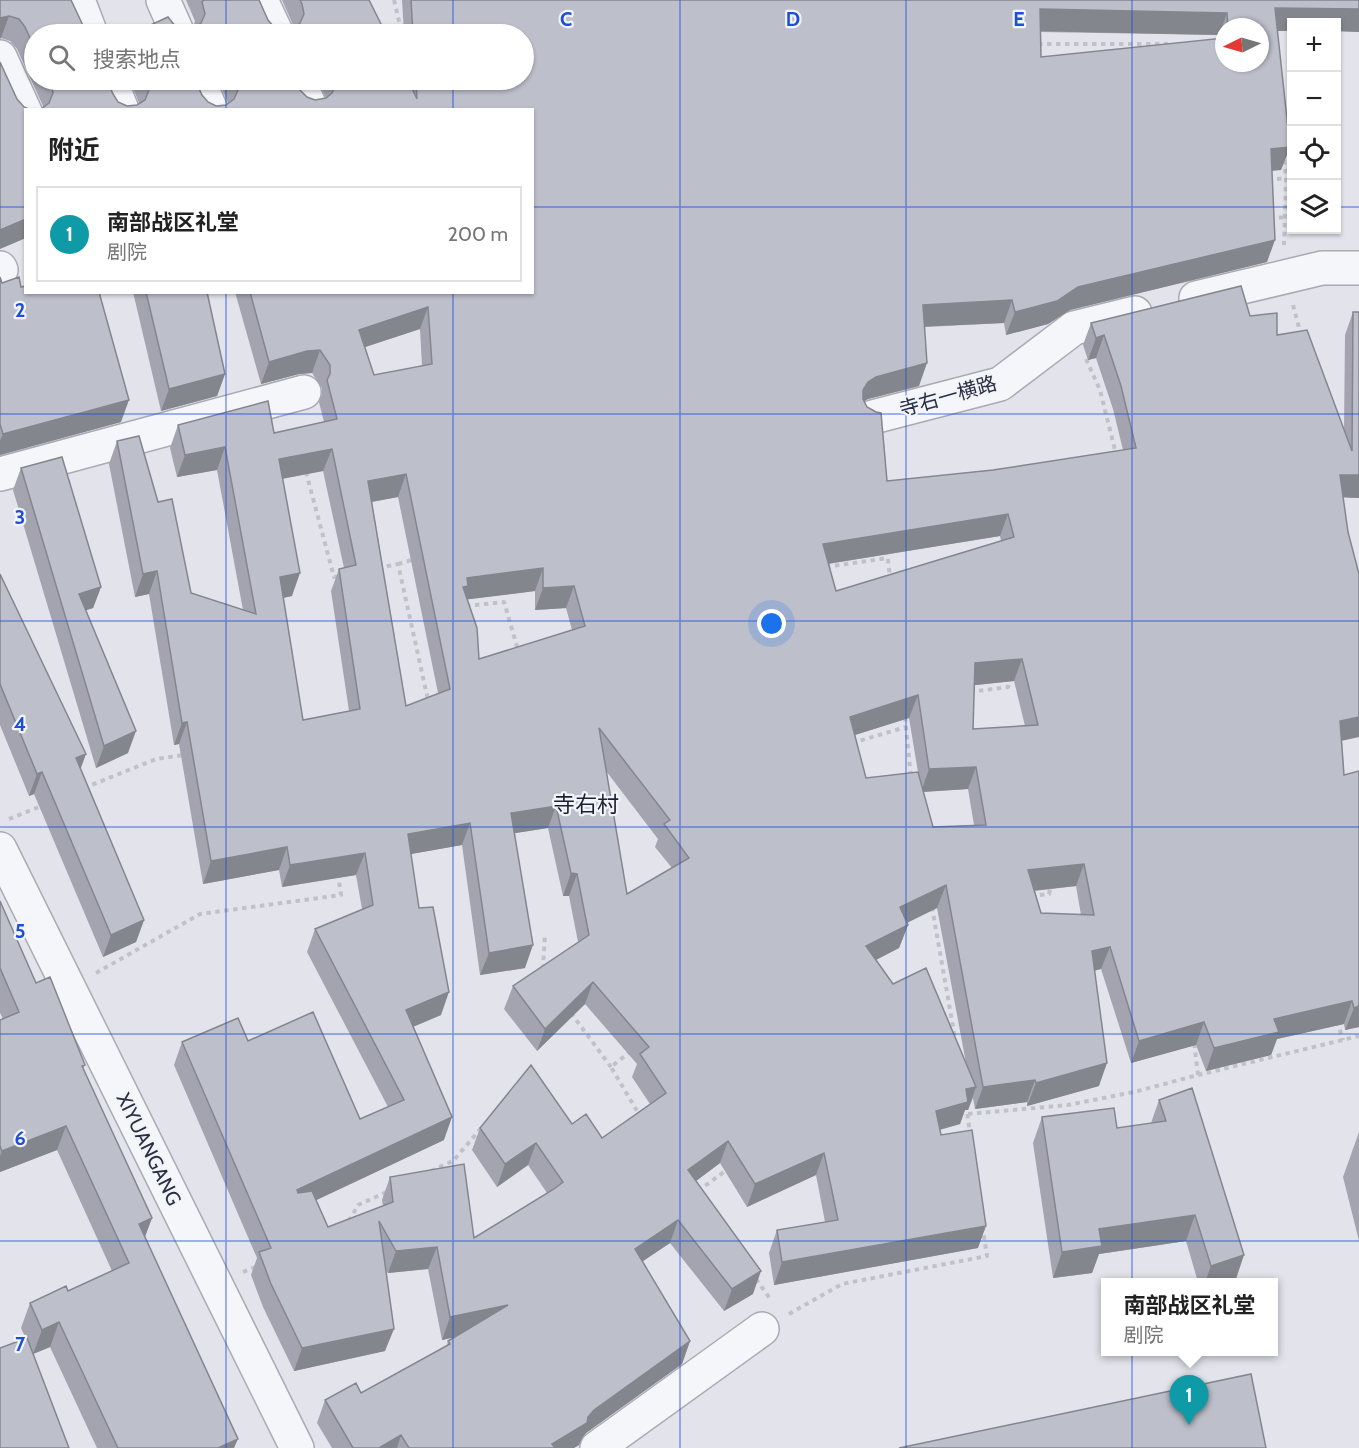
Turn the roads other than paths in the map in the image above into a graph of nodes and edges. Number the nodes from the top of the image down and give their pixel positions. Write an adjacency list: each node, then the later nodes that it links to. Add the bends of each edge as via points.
1 (78, 0): 4 (street)
2 (163, 0): 5 (street)
3 (261, 0): 6 (street)
4 (87, 24)
5 (174, 24)
6 (272, 24)
7 (0, 57): 12 (street)
8 (114, 90): 10 (street)
9 (202, 90): 11 (street)
10 (121, 108)
11 (210, 108)
12 (24, 110)
13 (1359, 268): 15 (street, 寺右一横路, via 1323,268 1074,328 1000,384)
14 (304, 392): 16 (street)
15 (873, 417)
16 (0, 474)
17 (0, 849): 19 (street, XIYUANGANG)
18 (773, 1323): 20 (street)
19 (297, 1448)
20 (597, 1448)

